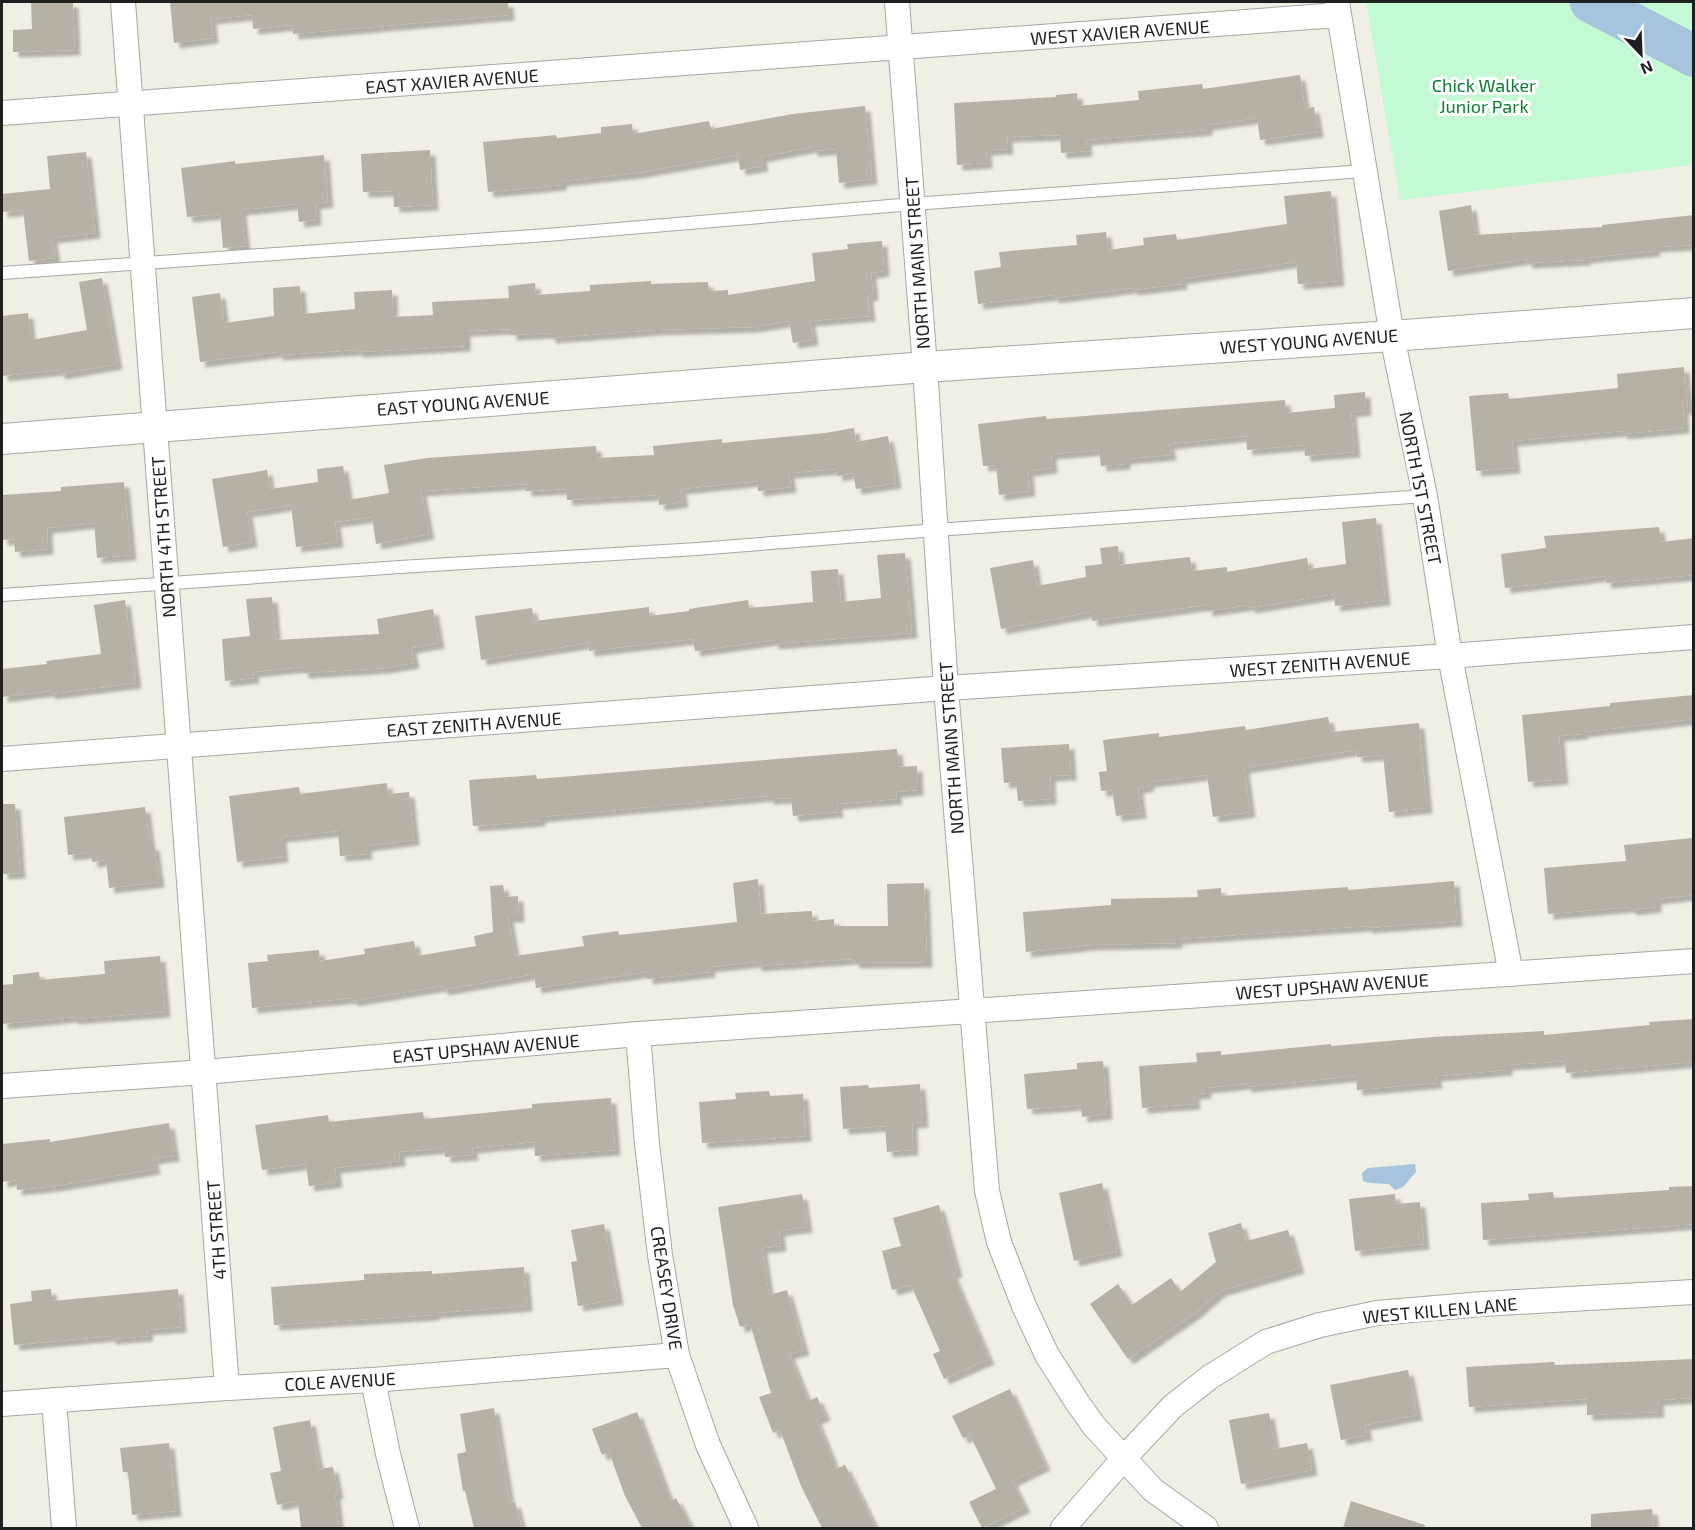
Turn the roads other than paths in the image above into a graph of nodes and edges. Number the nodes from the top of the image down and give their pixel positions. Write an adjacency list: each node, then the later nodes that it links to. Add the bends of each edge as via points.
1 (123, 2): 5 (street, NORTH 4TH STREET)
2 (897, 2): 4 (street, NORTH MAIN STREET)
3 (1338, 8): 4 (street, WEST XAVIER AVENUE); 7 (street, NORTH 1ST STREET)
4 (902, 49): 5 (street, EAST XAVIER AVENUE); 8 (street, NORTH MAIN STREET)
5 (130, 104): 6 (street, EAST XAVIER AVENUE); 9 (street, NORTH 4TH STREET)
6 (2, 113)
7 (1364, 171): 8 (lane); 12 (street, NORTH 1ST STREET)
8 (913, 204): 9 (lane, via 547,235); 13 (street, NORTH MAIN STREET)
9 (142, 262): 10 (lane); 14 (street, NORTH 4TH STREET)
10 (2, 273)
11 (1694, 313): 12 (street, WEST YOUNG AVENUE)
12 (1392, 336): 13 (street, WEST YOUNG AVENUE); 16 (street, NORTH 1ST STREET)
13 (925, 367): 14 (street, EAST YOUNG AVENUE); 17 (street, NORTH MAIN STREET)
14 (154, 427): 15 (street, EAST YOUNG AVENUE); 18 (street, NORTH 4TH STREET)
15 (2, 439)
16 (1425, 496): 17 (lane); 21 (street, NORTH 1ST STREET)
17 (936, 530): 18 (lane); 22 (street, NORTH MAIN STREET)
18 (166, 583): 19 (lane); 23 (street, NORTH 4TH STREET)
19 (2, 595)
20 (1694, 637): 21 (street, WEST ZENITH AVENUE)
21 (1450, 656): 22 (street, WEST ZENITH AVENUE); 26 (street, NORTH 1ST STREET)
22 (946, 688): 23 (street, EAST ZENITH AVENUE); 27 (street, NORTH MAIN STREET)
23 (179, 746): 24 (street, EAST ZENITH AVENUE); 29 (street, NORTH 4TH STREET)
24 (2, 759)
25 (1694, 961): 26 (street, WEST UPSHAW AVENUE)
26 (1511, 974): 27 (street, WEST UPSHAW AVENUE)
27 (971, 1010): 28 (street, EAST UPSHAW AVENUE); 37 (street, NORTH MAIN STREET, via 983,1164 999,1242 1047,1354 1094,1426)
28 (638, 1034): 29 (street, EAST UPSHAW AVENUE); 32 (street, CREASEY DRIVE, via 660,1255)
29 (205, 1072): 30 (street, EAST UPSHAW AVENUE); 34 (street, 4TH STREET)
30 (2, 1086)
31 (1694, 1292): 37 (street, WEST KILLEN LANE, via 1377,1313 1320,1325 1266,1342 1210,1377 1173,1406)
32 (677, 1355): 33 (street, COLE AVENUE); 40 (street, CREASEY DRIVE, via 708,1445)
33 (373, 1380): 34 (street, COLE AVENUE); 39 (street)
34 (227, 1388): 35 (street, COLE AVENUE)
35 (54, 1400): 36 (street, COLE AVENUE); 38 (street)
36 (2, 1404)
37 (1124, 1458): 41 (street, WEST KILLEN LANE); 42 (street, NORTH MAIN STREET, via 1153,1490)
38 (64, 1528)
39 (407, 1528)
40 (746, 1528)
41 (1063, 1528)
42 (1206, 1528)

